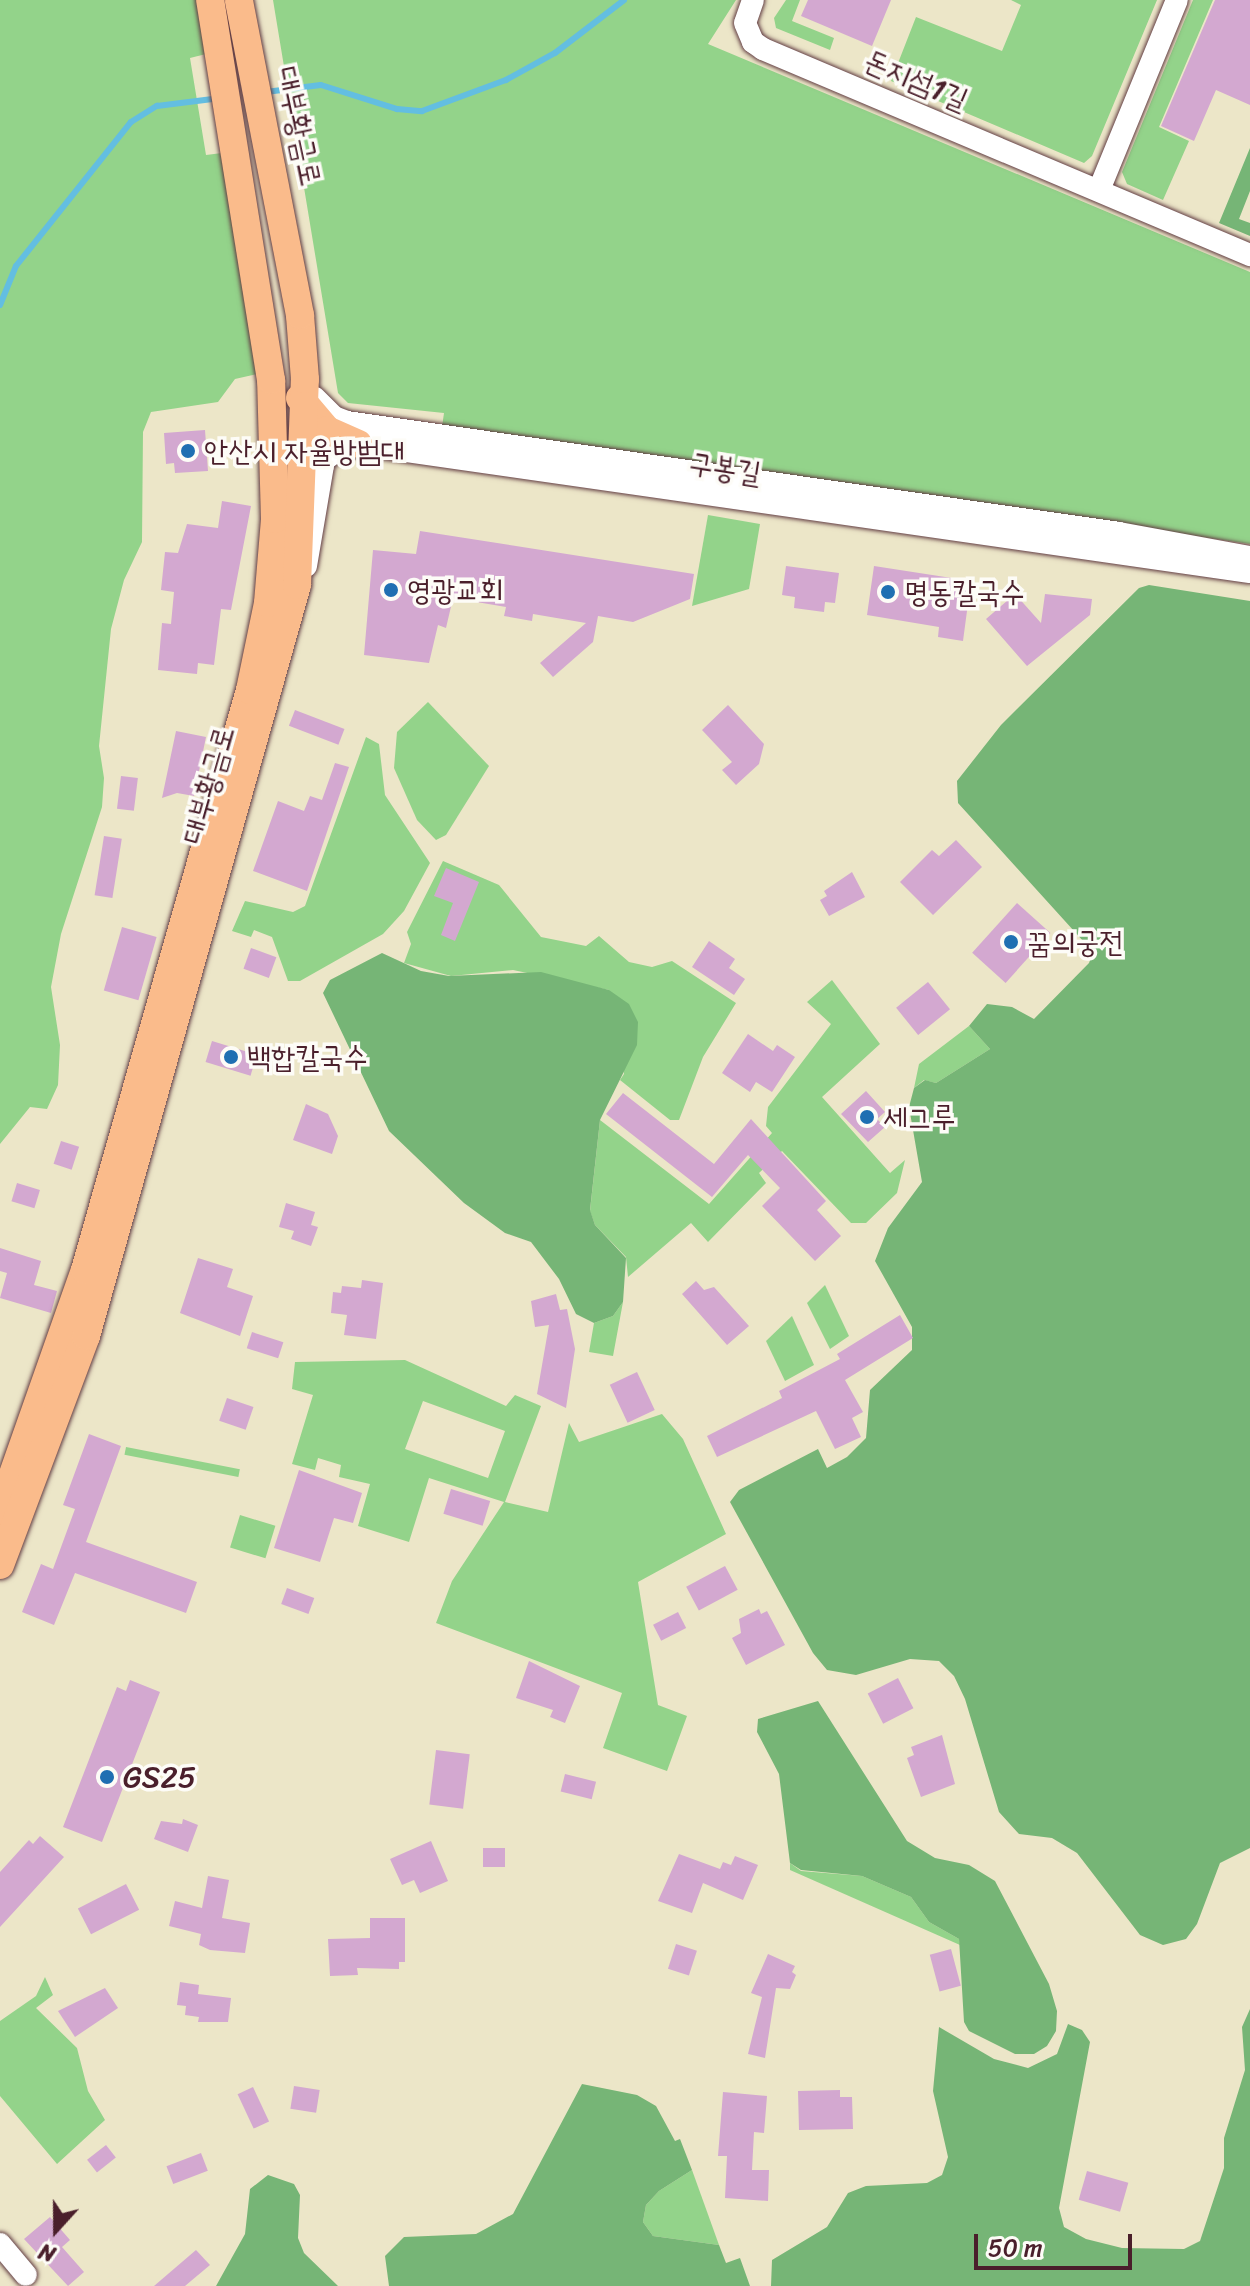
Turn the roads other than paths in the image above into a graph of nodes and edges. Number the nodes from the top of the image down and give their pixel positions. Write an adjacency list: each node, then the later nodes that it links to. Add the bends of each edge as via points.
1 (210, 0): 6 (main road, 대부황금로)
2 (239, 0): 8 (main road, 대부황금로, via 300,315)
3 (753, 0): 5 (street, 돈지섬1길, via 745,23 753,42 763,49)
4 (1177, 0): 5 (street)
5 (1099, 190): 7 (street, 돈지섬1길)
6 (251, 245): 9 (main road, via 273,275 289,368); 12 (main road, 대부황금로, via 271,380)
7 (1250, 255)
8 (305, 379): 9 (main road, 대부황금로); 11 (street, 구봉길, via 334,417)
9 (304, 408): 10 (main road)
10 (315, 434): 11 (main road); 12 (main road, via 283,452); 15 (main road, 대부황금로)
11 (363, 435): 13 (street, 구봉길, via 1119,533); 14 (street, 구봉길); 15 (street, via 324,460 311,550)
12 (274, 484): 16 (main road, 대부황금로, via 273,558 250,690 73,1311)
13 (1250, 557)
14 (1250, 572)
15 (297, 585): 17 (main road, 대부황금로, via 90,1321)
16 (0, 1511)
17 (0, 1565)
18 (0, 2244): 19 (street)
19 (26, 2275)

